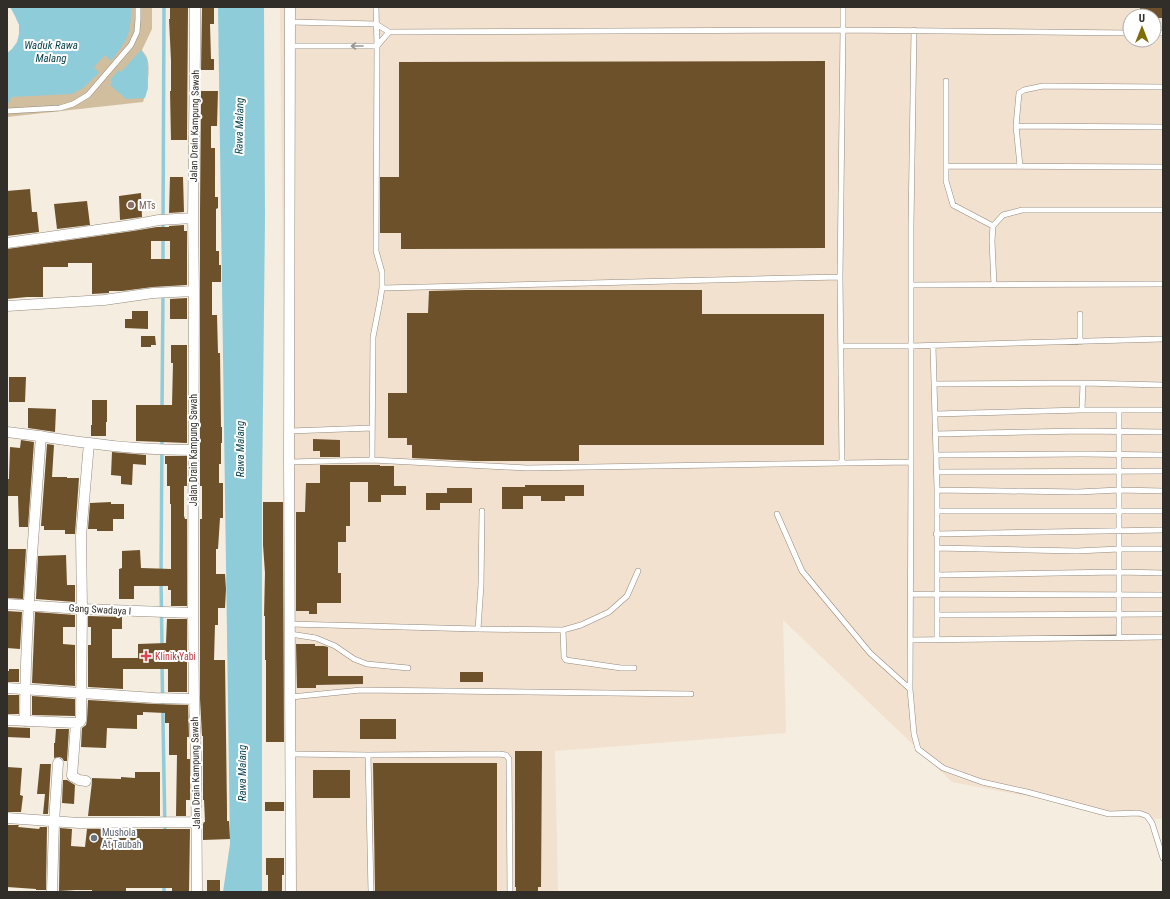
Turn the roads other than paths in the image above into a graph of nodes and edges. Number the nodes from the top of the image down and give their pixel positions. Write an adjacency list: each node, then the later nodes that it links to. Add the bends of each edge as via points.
1 (138, 7): 16 (lane, via 137,32 131,45 88,95 60,108)
2 (195, 7): 23 (street, Jalan Drain Kampung Sawah)
3 (290, 7): 6 (street)
4 (376, 7): 7 (lane)
5 (843, 7): 8 (lane)
6 (290, 22): 7 (lane); 12 (street)
7 (376, 24): 10 (lane); 13 (lane)
8 (843, 30): 9 (lane); 10 (lane); 26 (lane)
9 (914, 30): 11 (lane); 28 (lane)
10 (389, 32): 13 (lane)
11 (1122, 33)
12 (290, 46): 13 (lane, one-way to 12); 47 (street)
13 (377, 46): 30 (lane, via 376,251 382,272)
14 (946, 81): 19 (lane)
15 (1163, 87): 17 (lane, via 1043,86 1024,90 1019,93)
16 (7, 111)
17 (1016, 126): 18 (lane); 20 (lane)
18 (1163, 127)
19 (946, 166): 20 (lane); 24 (lane, via 946,181 953,205)
20 (1020, 166): 21 (lane)
21 (1163, 167)
22 (1163, 210): 24 (lane, via 1022,210 1003,215)
23 (193, 218): 25 (street, via 158,220); 31 (street, Jalan Drain Kampung Sawah)
24 (993, 226): 29 (lane)
25 (7, 243)
26 (840, 277): 30 (lane); 36 (lane)
27 (1163, 284): 29 (lane)
28 (912, 285): 29 (lane); 37 (lane)
29 (994, 285)
30 (382, 288): 46 (lane, via 373,337)
31 (194, 291): 32 (street); 54 (street, Jalan Drain Kampung Sawah)
32 (7, 306)
33 (1080, 314): 35 (lane)
34 (1163, 339): 35 (lane)
35 (1080, 342): 38 (lane)
36 (841, 346): 37 (lane); 61 (lane)
37 (911, 346): 38 (lane); 60 (lane)
38 (933, 346): 40 (lane)
39 (1083, 383): 40 (lane); 41 (lane); 42 (lane)
40 (934, 384): 45 (lane)
41 (1163, 385)
42 (1082, 410): 43 (lane); 45 (lane)
43 (1119, 410): 44 (lane); 48 (lane)
44 (1163, 410)
45 (935, 414): 51 (lane)
46 (372, 428): 47 (lane); 58 (lane)
47 (290, 431): 59 (street)
48 (1119, 431): 50 (lane); 51 (lane); 55 (lane)
49 (7, 432): 52 (street)
50 (1163, 432)
51 (936, 434): 56 (lane)
52 (41, 436): 53 (street); 88 (street)
53 (90, 443): 54 (street); 89 (street, via 81,536)
54 (193, 450): 90 (street, Jalan Drain Kampung Sawah)
55 (1119, 454): 56 (lane); 57 (lane); 64 (lane)
56 (936, 455): 63 (lane)
57 (1163, 455)
58 (372, 460): 59 (lane); 61 (lane, via 527,468)
59 (289, 462): 94 (street)
60 (911, 462): 61 (lane); 83 (lane)
61 (842, 463)
62 (1163, 471): 64 (lane)
63 (936, 472): 64 (lane); 65 (lane)
64 (1119, 472): 66 (lane)
65 (937, 490): 66 (lane); 70 (lane)
66 (1119, 490): 67 (lane); 68 (lane)
67 (1163, 492)
68 (1119, 510): 70 (lane); 71 (lane); 74 (lane)
69 (482, 511): 95 (lane)
70 (937, 511): 75 (lane)
71 (1163, 511)
72 (777, 514): 105 (lane, via 802,571 870,653)
73 (1163, 530): 74 (lane)
74 (1119, 531): 75 (lane); 77 (lane)
75 (936, 534): 76 (lane)
76 (937, 548): 77 (lane, via 1077,551); 82 (lane)
77 (1119, 549): 78 (lane); 80 (lane)
78 (1163, 549)
79 (638, 571): 96 (lane, via 627,596 609,612)
80 (1119, 572): 81 (lane); 82 (lane); 85 (lane)
81 (1163, 573)
82 (937, 575): 84 (lane)
83 (910, 594): 84 (lane); 99 (lane)
84 (937, 594): 85 (lane); 93 (lane)
85 (1119, 595): 86 (lane); 91 (lane)
86 (1163, 595)
87 (7, 604): 88 (street, Gang Swadaya I)
88 (28, 605): 89 (street, Gang Swadaya I); 104 (street)
89 (82, 609): 90 (street, Gang Swadaya I); 106 (street)
90 (193, 613): 109 (street, Jalan Drain Kampung Sawah)
91 (1119, 614): 92 (lane); 93 (lane); 97 (lane)
92 (1163, 614)
93 (937, 615): 100 (lane)
94 (290, 629): 95 (lane); 101 (lane, via 335,646 354,659 367,664); 108 (street)
95 (478, 629): 96 (lane)
96 (563, 630): 102 (lane, via 566,660)
97 (1119, 637): 98 (lane); 100 (lane)
98 (1163, 637)
99 (910, 640): 100 (lane); 105 (lane)
100 (937, 640)
101 (408, 668)
102 (634, 668)
103 (7, 688): 104 (street)
104 (25, 689): 106 (street); 111 (street)
105 (910, 689): 120 (lane, via 918,749 943,768 982,782 1109,814 1139,813 1152,823)
106 (81, 693): 109 (street); 112 (street)
107 (691, 694): 108 (lane, via 361,690)
108 (291, 697): 113 (street)
109 (194, 699): 119 (street, Jalan Drain Kampung Sawah)
110 (7, 720): 111 (street)
111 (25, 721): 112 (street)
112 (79, 722): 116 (street, via 72,776)
113 (291, 754): 114 (lane); 123 (street)
114 (368, 755): 124 (lane); 125 (lane, via 506,755 509,759)
115 (58, 763): 118 (street)
116 (86, 781)
117 (7, 818): 118 (street)
118 (54, 822): 119 (street); 121 (street)
119 (196, 822): 122 (street, Jalan Drain Kampung Sawah)
120 (1163, 858)
121 (52, 892)
122 (197, 892)
123 (291, 892)
124 (371, 892)
125 (510, 892)

